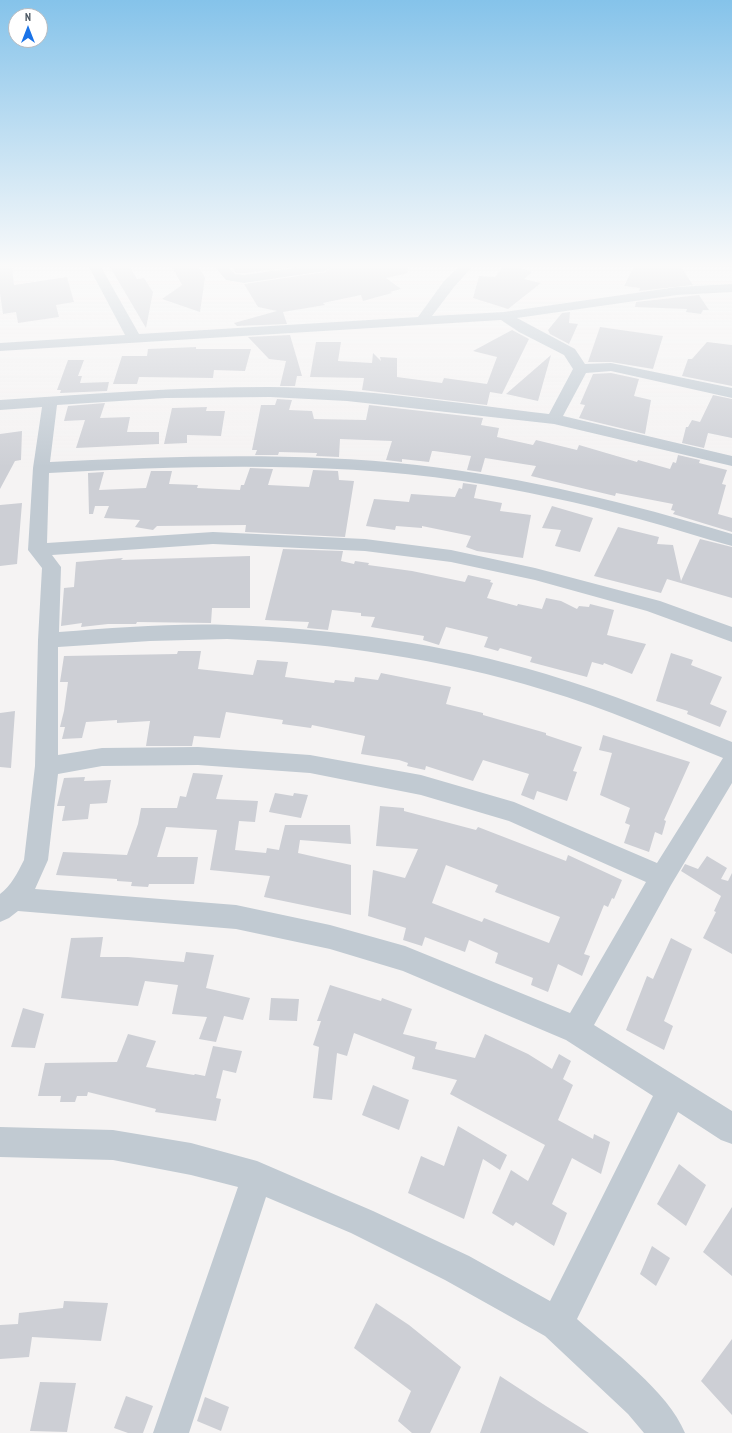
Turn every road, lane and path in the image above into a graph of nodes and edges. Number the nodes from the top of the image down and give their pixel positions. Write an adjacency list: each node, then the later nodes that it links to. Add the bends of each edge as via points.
1 (132, 334): 4 (street)
2 (204, 334): 4 (street)
3 (534, 334): 6 (street, via 570,352)
4 (134, 338): 5 (street)
5 (0, 347)
6 (581, 370): 7 (street, via 590,367 611,368); 10 (street)
7 (732, 393)
8 (50, 402): 9 (street); 10 (street, via 166,393 270,392 347,396); 12 (street)
9 (0, 405)
10 (554, 419): 11 (street)
11 (732, 461)
12 (41, 468): 13 (street, via 224,461 372,466 464,477 552,492); 14 (street)
13 (732, 540)
14 (37, 550): 15 (street, via 213,538 365,545 451,556 534,574 653,606); 16 (street, via 52,567)
15 (732, 635)
16 (48, 640): 17 (street, via 158,634 252,633 360,644 423,654 518,674 608,702); 19 (street)
17 (732, 752)
18 (732, 763): 20 (street)
19 (47, 766): 20 (street, via 102,757 191,756 310,764 421,785 514,812); 21 (street, via 36,860 27,880)
20 (662, 877): 22 (street)
21 (7, 905): 22 (street, via 236,917 330,936 406,959)
22 (576, 1030): 23 (street)
23 (672, 1091): 24 (street); 27 (street)
24 (732, 1129)
25 (0, 1142): 26 (street, via 113,1145 191,1159)
26 (257, 1177): 27 (street, via 362,1222 457,1268); 28 (street)
27 (558, 1324): 29 (street, via 641,1401)
28 (171, 1433)
29 (667, 1433)

